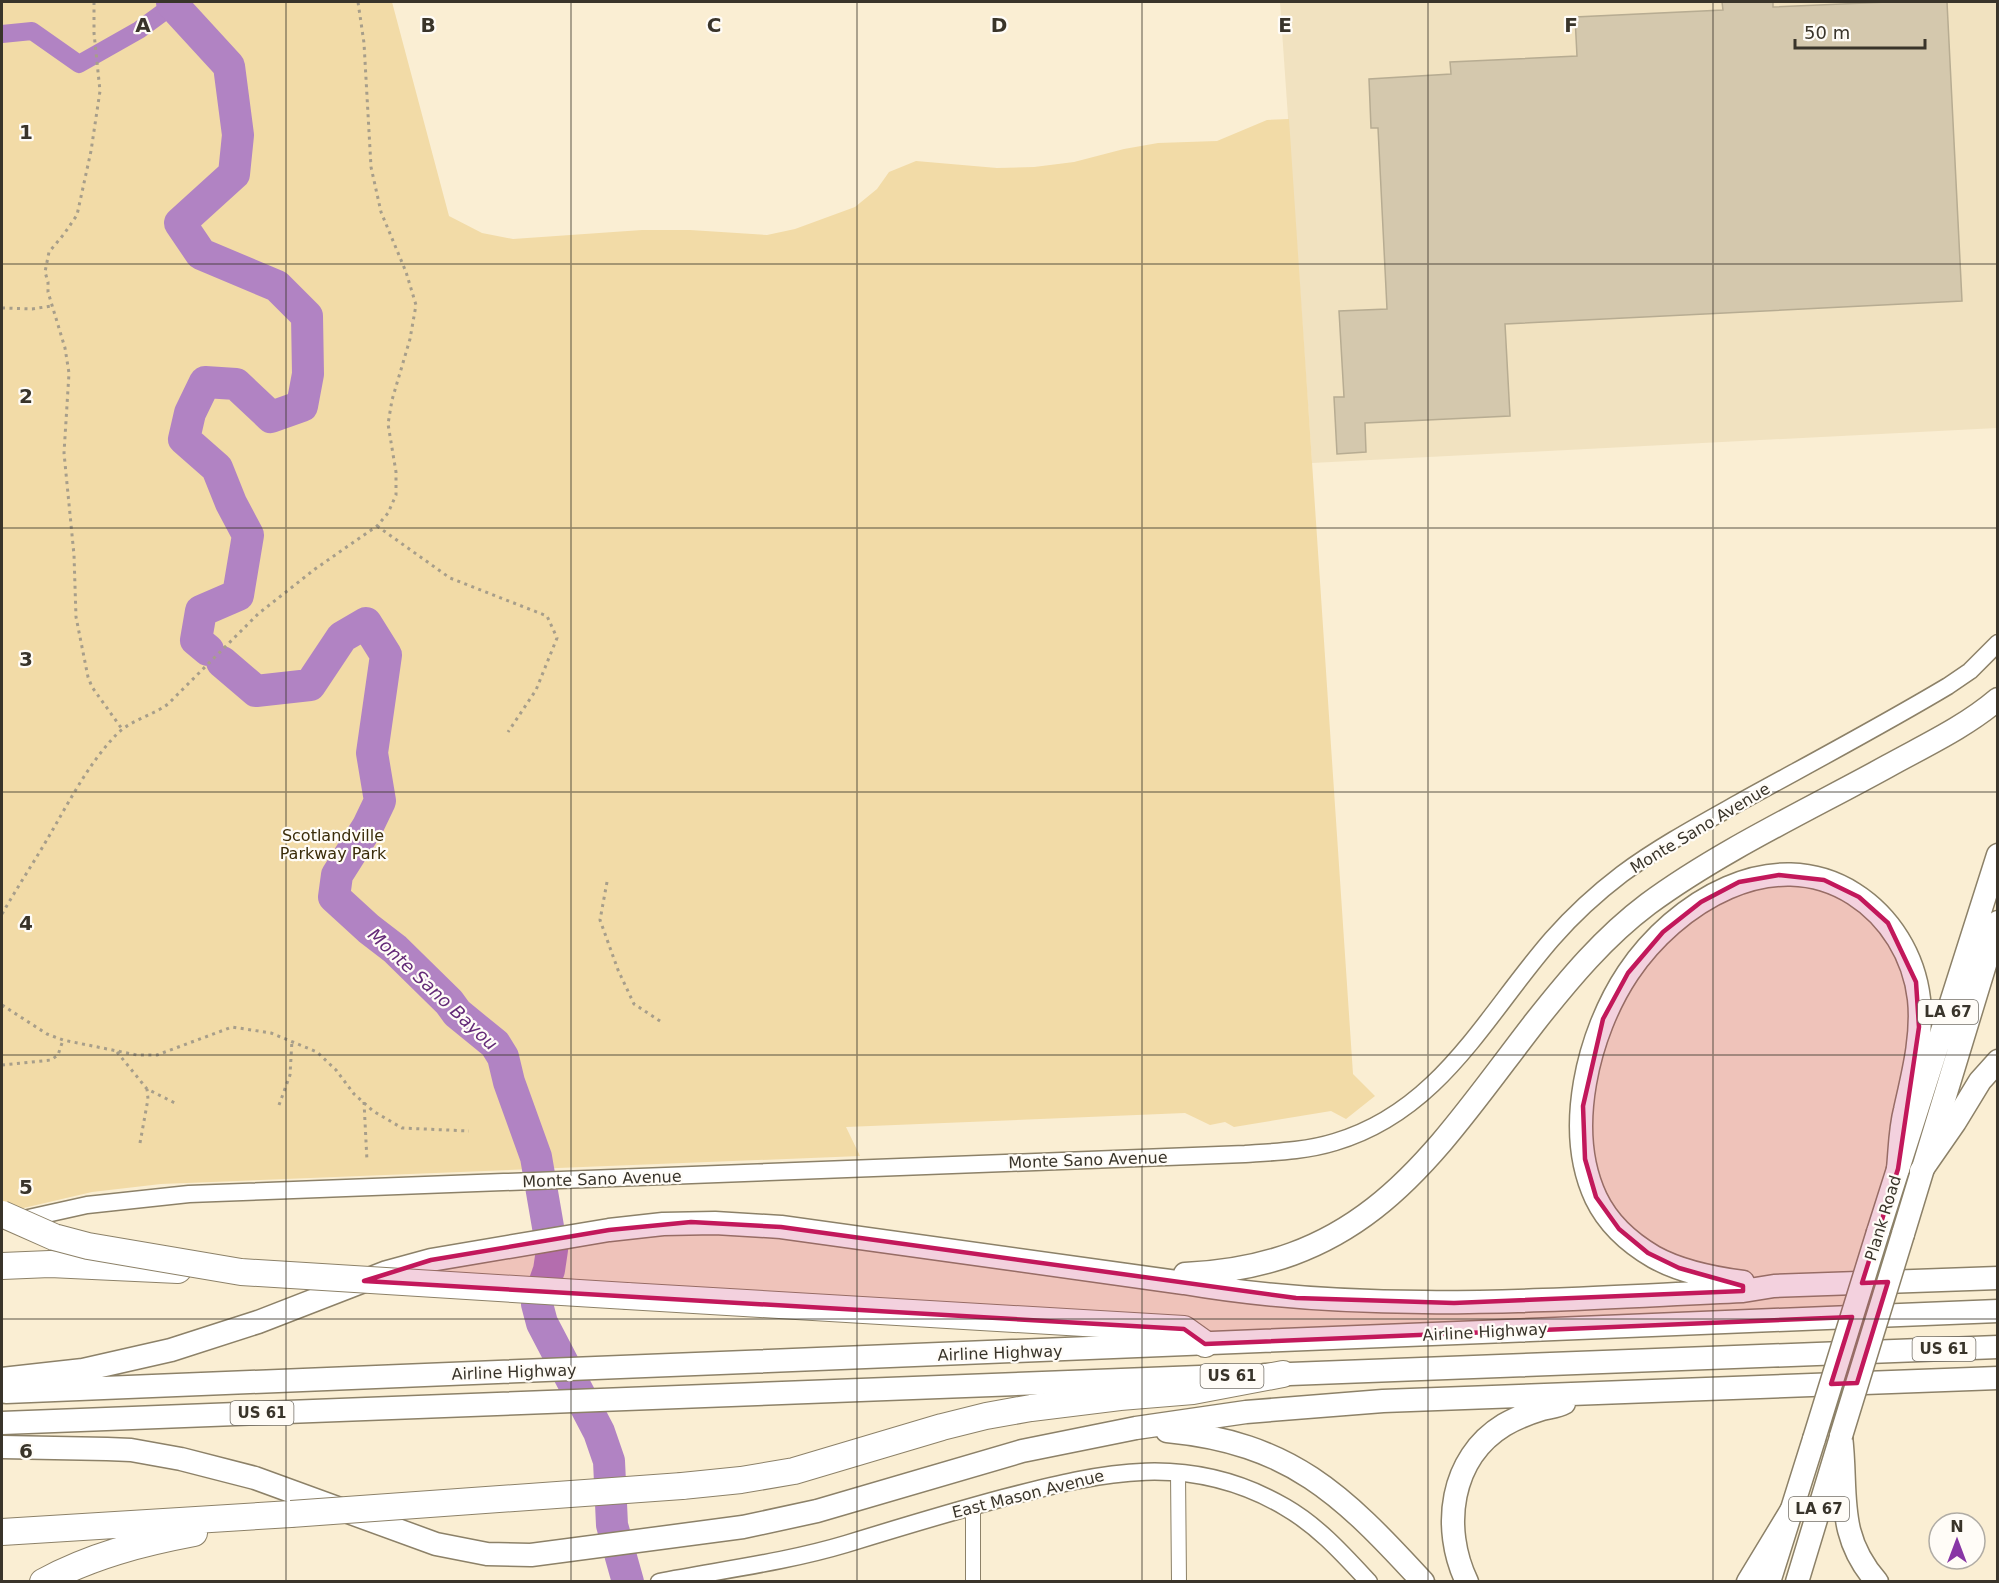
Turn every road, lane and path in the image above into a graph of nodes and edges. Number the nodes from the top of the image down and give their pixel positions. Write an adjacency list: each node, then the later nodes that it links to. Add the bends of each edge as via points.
1 (94, 2): 3 (path, via 99,102 77,215 50,252 45,272)
2 (358, 2): 5 (path, via 371,167 381,212 416,305 388,424 396,495)
3 (51, 306): 4 (path); 8 (path, via 69,373 64,453 76,617 92,687)
4 (2, 308)
5 (377, 526): 8 (path, via 315,568 258,614 168,704); 9 (path, via 450,578 547,616 557,638 536,690)
6 (1998, 643): 31 (street, Monte Sano Avenue, via 1948,686 1684,834 1620,876 1553,938 1430,1088 1398,1114 1350,1137 1308,1148 1245,1154 152,1198 78,1207)
7 (1998, 699): 35 (main road, via 1952,732 1703,868 1632,917 1569,978 1431,1156 1362,1218 1324,1241 1277,1260 1227,1272 1181,1274)
8 (122, 729): 12 (path, via 71,798)
9 (508, 732)
10 (1998, 855): 28 (main road, Plank Road / LA 67)
11 (607, 882): 15 (path, via 600,920 618,970 634,1004)
12 (2, 914)
13 (1998, 922): 29 (main road, Plank Road / LA 67)
14 (2, 1005): 16 (path)
15 (663, 1023)
16 (63, 1040): 18 (path); 20 (path, via 58,1055 51,1060)
17 (292, 1040): 18 (path, via 232,1028 157,1055); 22 (path, via 317,1052); 24 (path, via 290,1075)
18 (116, 1050): 21 (path)
19 (1998, 1061): 29 (main road, via 1980,1081)
20 (2, 1065)
21 (147, 1089): 23 (path); 26 (path)
22 (364, 1102): 25 (path, via 402,1128); 27 (path)
23 (175, 1103)
24 (279, 1105)
25 (469, 1131)
26 (140, 1143)
27 (367, 1161)
28 (1898, 1168): 36 (main road, via 1920,1011 1907,956 1880,914 1837,884 1808,876 1767,875 1713,894 1676,919 1638,959 1618,989 1592,1050 1583,1106 1583,1146 1589,1177 1611,1220 1656,1258 1703,1275); 51 (main road, Plank Road / LA 67, bridge)
29 (1921, 1171): 47 (main road, Plank Road / LA 67, bridge)
30 (2, 1214): 33 (highway, bridge, via 54,1237 88,1246)
31 (2, 1225)
32 (2, 1266): 33 (highway, bridge)
33 (241, 1272): 38 (highway, bridge, via 1184,1329)
34 (1998, 1278): 36 (main road)
35 (1160, 1280): 36 (main road, via 1240,1293 1416,1303 1709,1293); 42 (main road, via 782,1227 691,1222 609,1230 431,1260 387,1272 248,1326 171,1350 83,1370)
36 (1774, 1287)
37 (1998, 1311): 38 (main road, Airline Highway / US 61)
38 (1205, 1344): 43 (main road, Airline Highway / US 61)
39 (1998, 1347): 40 (main road, Airline Highway / US 61)
40 (1283, 1374): 45 (main road, Airline Highway / US 61); 52 (highway, bridge, via 1193,1391 986,1416 794,1471 741,1480)
41 (1998, 1378): 44 (main road)
42 (2, 1379)
43 (2, 1392)
44 (1574, 1394): 46 (main road, via 1314,1405); 60 (main road, via 1562,1405 1524,1415 1492,1433 1465,1469 1455,1496 1452,1527)
45 (2, 1423)
46 (1136, 1428): 48 (main road, via 1012,1454 817,1511 743,1527 564,1552 506,1556 454,1549 232,1471 157,1454); 59 (main road, via 1232,1442 1295,1467 1349,1505)
47 (1841, 1436): 63 (main road, Plank Road / LA 67); 64 (main road, via 1847,1525 1856,1552)
48 (2, 1447)
49 (1178, 1472): 50 (street, East Mason Avenue, via 1102,1475); 57 (street); 58 (street, East Mason Avenue, via 1228,1482 1286,1507 1330,1540)
50 (973, 1507): 55 (street, East Mason Avenue, via 830,1548); 56 (street)
51 (1791, 1511): 61 (main road); 62 (main road, Plank Road / LA 67)
52 (291, 1514): 53 (highway); 54 (highway, via 145,1542 88,1560)
53 (2, 1532)
54 (43, 1581)
55 (659, 1581)
56 (973, 1581)
57 (1179, 1581)
58 (1369, 1581)
59 (1423, 1581)
60 (1467, 1581)
61 (1748, 1581)
62 (1770, 1581)
63 (1797, 1581)
64 (1877, 1581)

